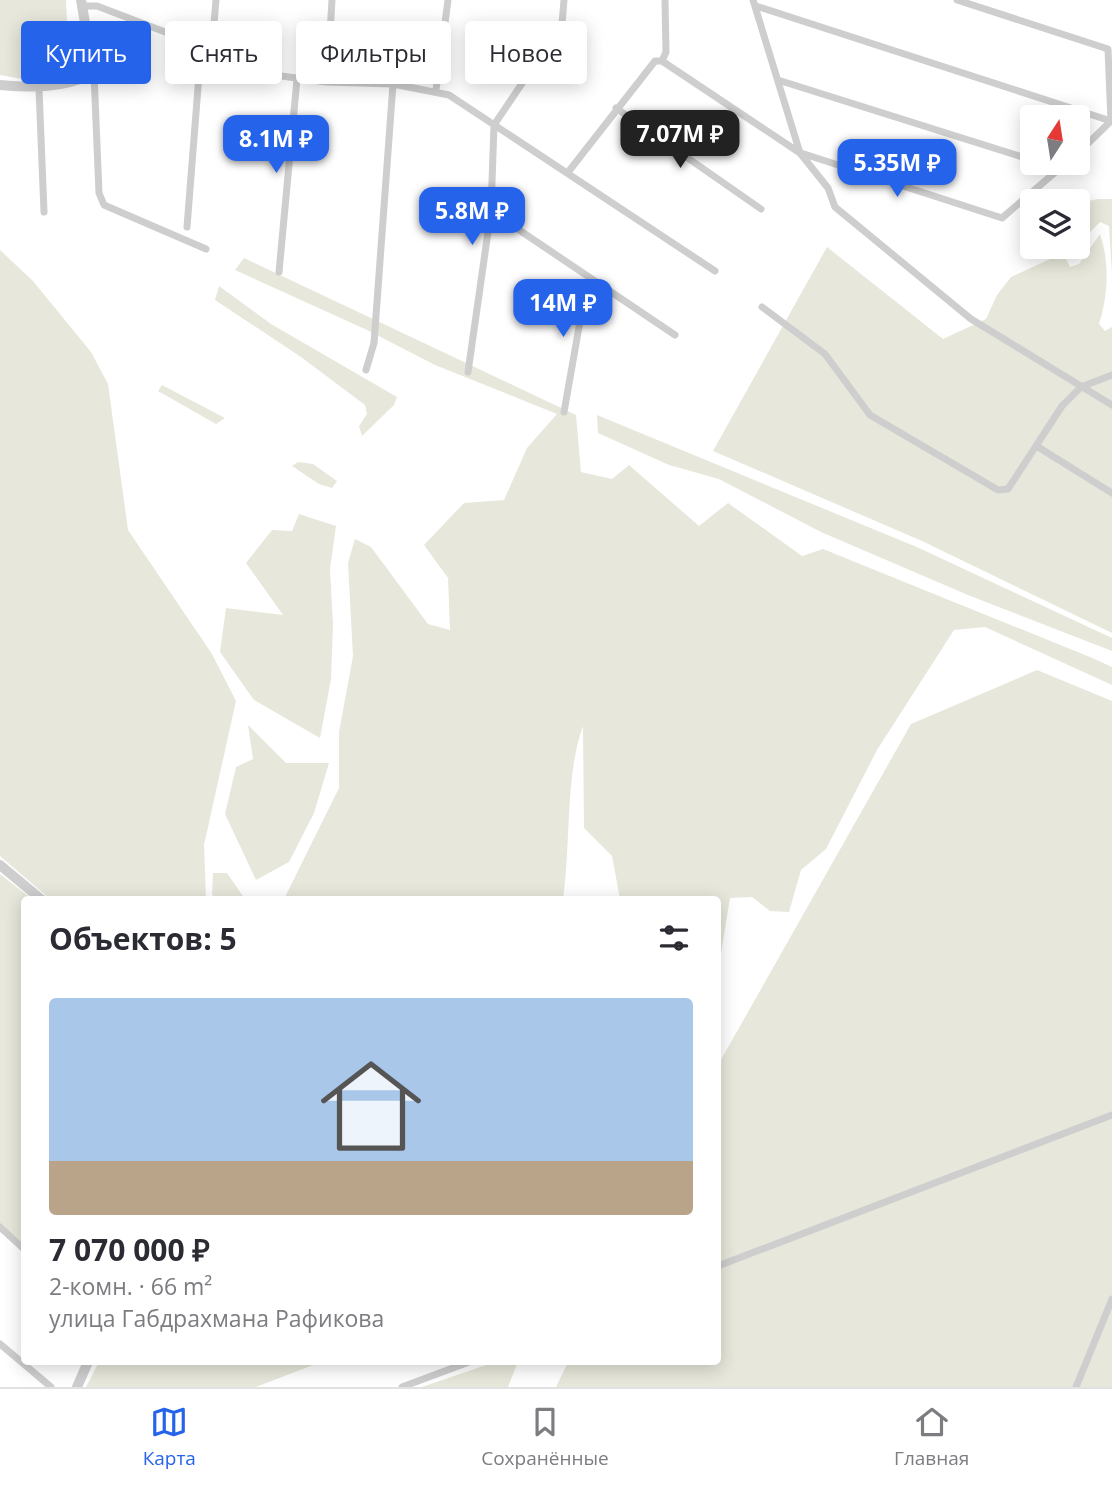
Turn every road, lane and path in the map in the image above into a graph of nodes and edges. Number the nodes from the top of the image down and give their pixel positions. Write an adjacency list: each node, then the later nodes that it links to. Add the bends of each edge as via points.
1 (216, 0): 10 (street)
2 (332, 0): 11 (street)
3 (448, 0): 22 (street)
4 (564, 0): 25 (street, via 562,24)
5 (665, 0): 13 (street, via 666,52)
6 (957, 0): 24 (street, via 1108,49)
7 (82, 3): 9 (street); 12 (street)
8 (754, 3): 14 (street); 24 (street)
9 (85, 21)
10 (214, 21)
11 (331, 21)
12 (165, 32)
13 (662, 61): 23 (street, via 655,61); 27 (street)
14 (778, 80): 27 (street); 28 (street)
15 (68, 84): 21 (street)
16 (94, 84): 35 (street, via 99,193 104,205)
17 (198, 84): 34 (street)
18 (297, 84): 37 (street)
19 (393, 84): 22 (street); 41 (street, via 374,343)
20 (0, 85): 21 (street)
21 (39, 89): 33 (street)
22 (436, 90): 25 (street)
23 (616, 108): 29 (street); 31 (street)
24 (1111, 121): 26 (street)
25 (494, 125): 29 (street); 32 (street)
26 (1090, 141)
27 (800, 153): 30 (street, via 1002,218); 44 (street, via 828,188 835,207 971,319)
28 (1020, 156)
29 (569, 171): 36 (street)
30 (1051, 175)
31 (761, 209)
32 (491, 211): 38 (street); 42 (street)
33 (44, 212)
34 (187, 227)
35 (206, 249)
36 (715, 271)
37 (279, 272)
38 (603, 285): 40 (street); 46 (street, via 582,310)
39 (762, 307): 47 (street, via 825,354 870,415 998,490 1008,489)
40 (675, 335)
41 (366, 370)
42 (468, 372)
43 (1112, 375): 44 (street)
44 (1081, 387): 45 (street); 47 (street, via 1062,406)
45 (1112, 405)
46 (564, 412)
47 (1038, 447): 48 (street)
48 (1112, 493)
49 (0, 865): 50 (street)
50 (37, 896)
51 (1112, 1115): 54 (street)
52 (0, 1227): 53 (street)
53 (21, 1246)
54 (721, 1265)
55 (1112, 1299): 64 (street)
56 (0, 1344): 57 (street)
57 (21, 1362)
58 (25, 1365): 61 (street)
59 (87, 1365): 62 (street)
60 (461, 1365): 63 (street)
61 (51, 1387)
62 (76, 1387)
63 (402, 1387)
64 (1076, 1387)

